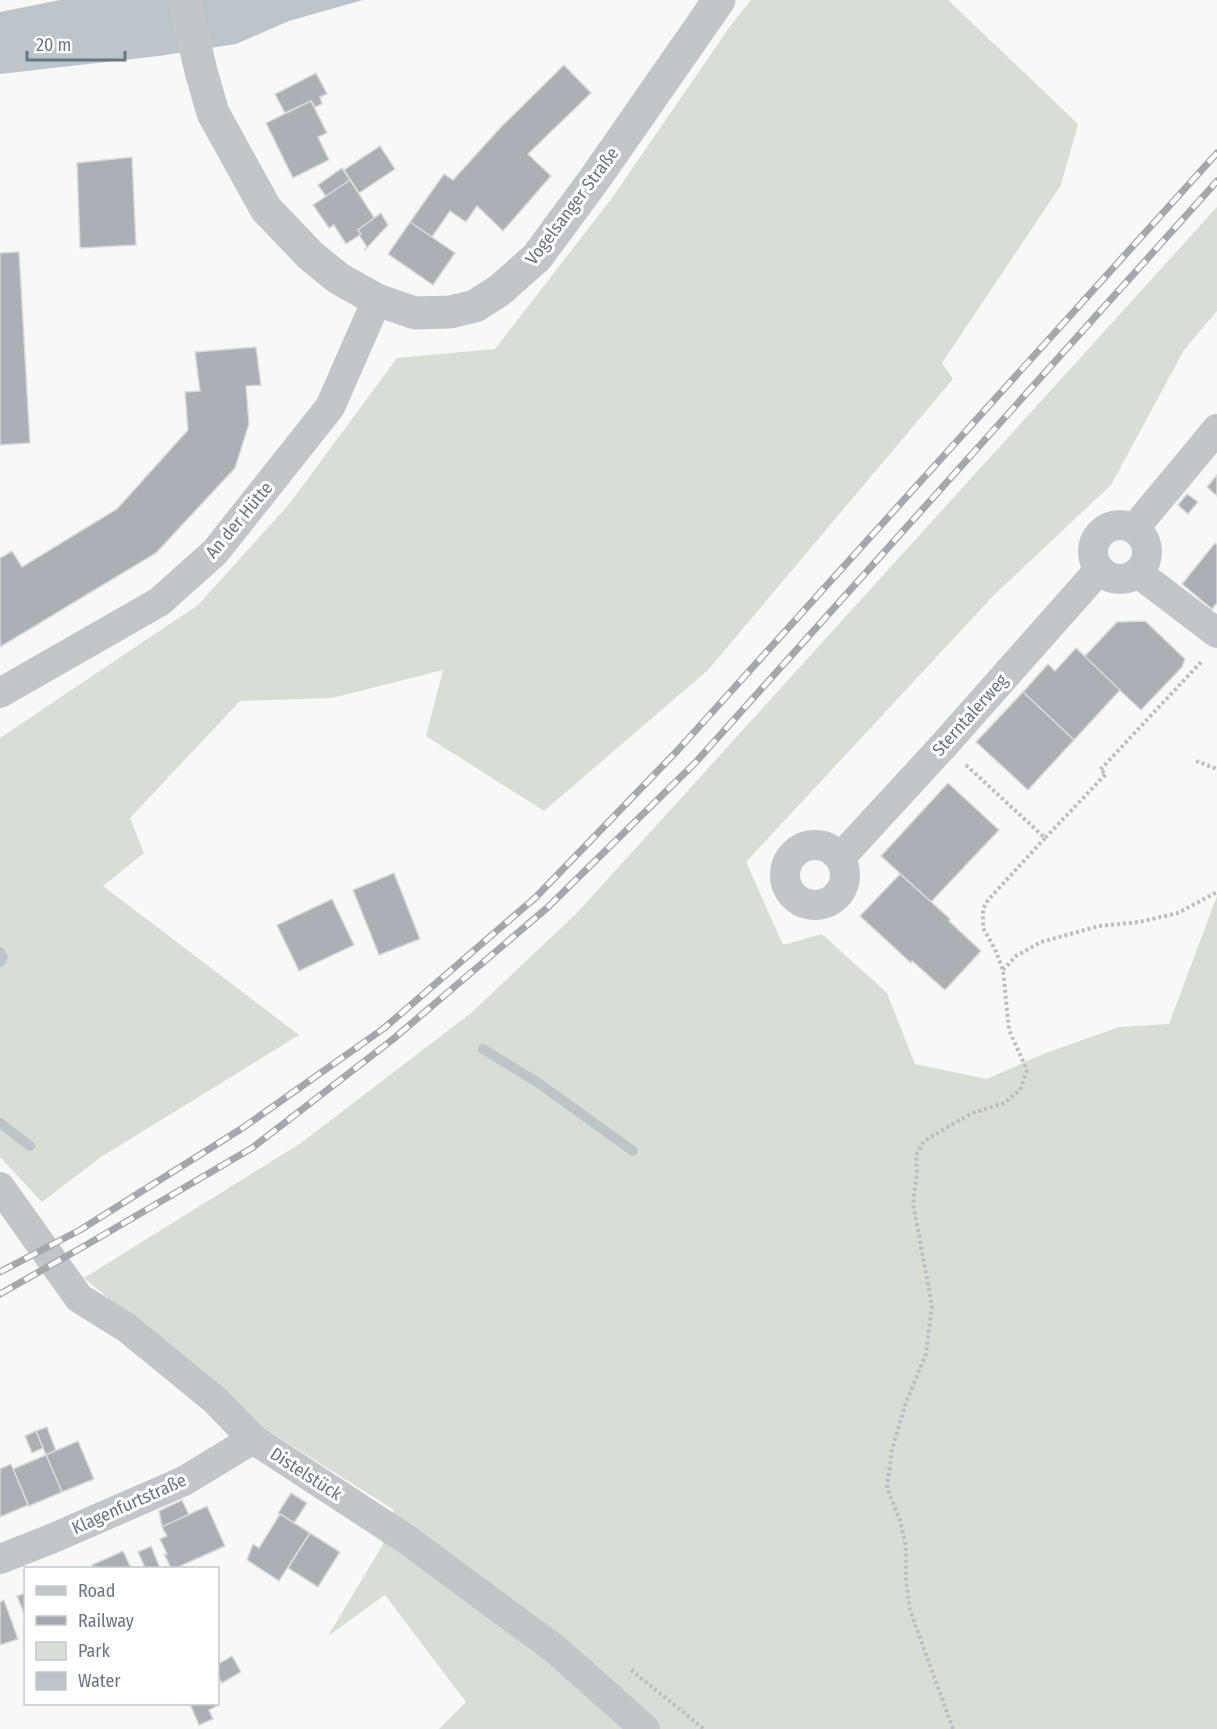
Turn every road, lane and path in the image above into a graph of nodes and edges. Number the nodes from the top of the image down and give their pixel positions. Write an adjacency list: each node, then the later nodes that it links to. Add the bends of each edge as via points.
1 (184, 0): 3 (street, Vogelsanger Straße, via 213,113 266,209 338,278)
2 (719, 0): 3 (street, Vogelsanger Straße, via 596,177 537,257 516,276 475,306 450,312 414,313)
3 (377, 300): 9 (street, An der Hütte, via 330,407 215,552 159,602)
4 (1217, 429): 5 (street)
5 (1134, 529): 6 (street, via 1127,525 1112,526 1100,534 1093,549); 7 (street, via 1141,534 1148,550)
6 (1099, 570): 7 (street, via 1118,580); 10 (street, Sterntalerweg)
7 (1138, 573): 8 (street)
8 (1213, 643): 13 (path, via 1100,770 1106,774)
9 (0, 693)
10 (944, 745): 13 (path); 14 (street, Sterntalerweg)
11 (1196, 761): 12 (path)
12 (1217, 770)
13 (1045, 838): 16 (path, via 982,909 983,928)
14 (840, 858)
15 (1217, 892): 16 (path, via 1178,913 1099,926 1041,942 1016,956)
16 (1002, 970): 21 (path, via 1010,1030 1027,1070 1020,1090 1004,1103 972,1113 924,1141 916,1155 913,1203 932,1306 926,1354 905,1405 892,1450 887,1488 906,1547 910,1610)
17 (0, 1187): 18 (street, Distelstück, via 79,1298 136,1335 215,1400)
18 (253, 1439): 19 (street, Klagenfurtstraße, via 184,1481); 20 (street, Distelstück, via 406,1539 527,1628)
19 (0, 1558)
20 (645, 1729)
21 (952, 1729)

